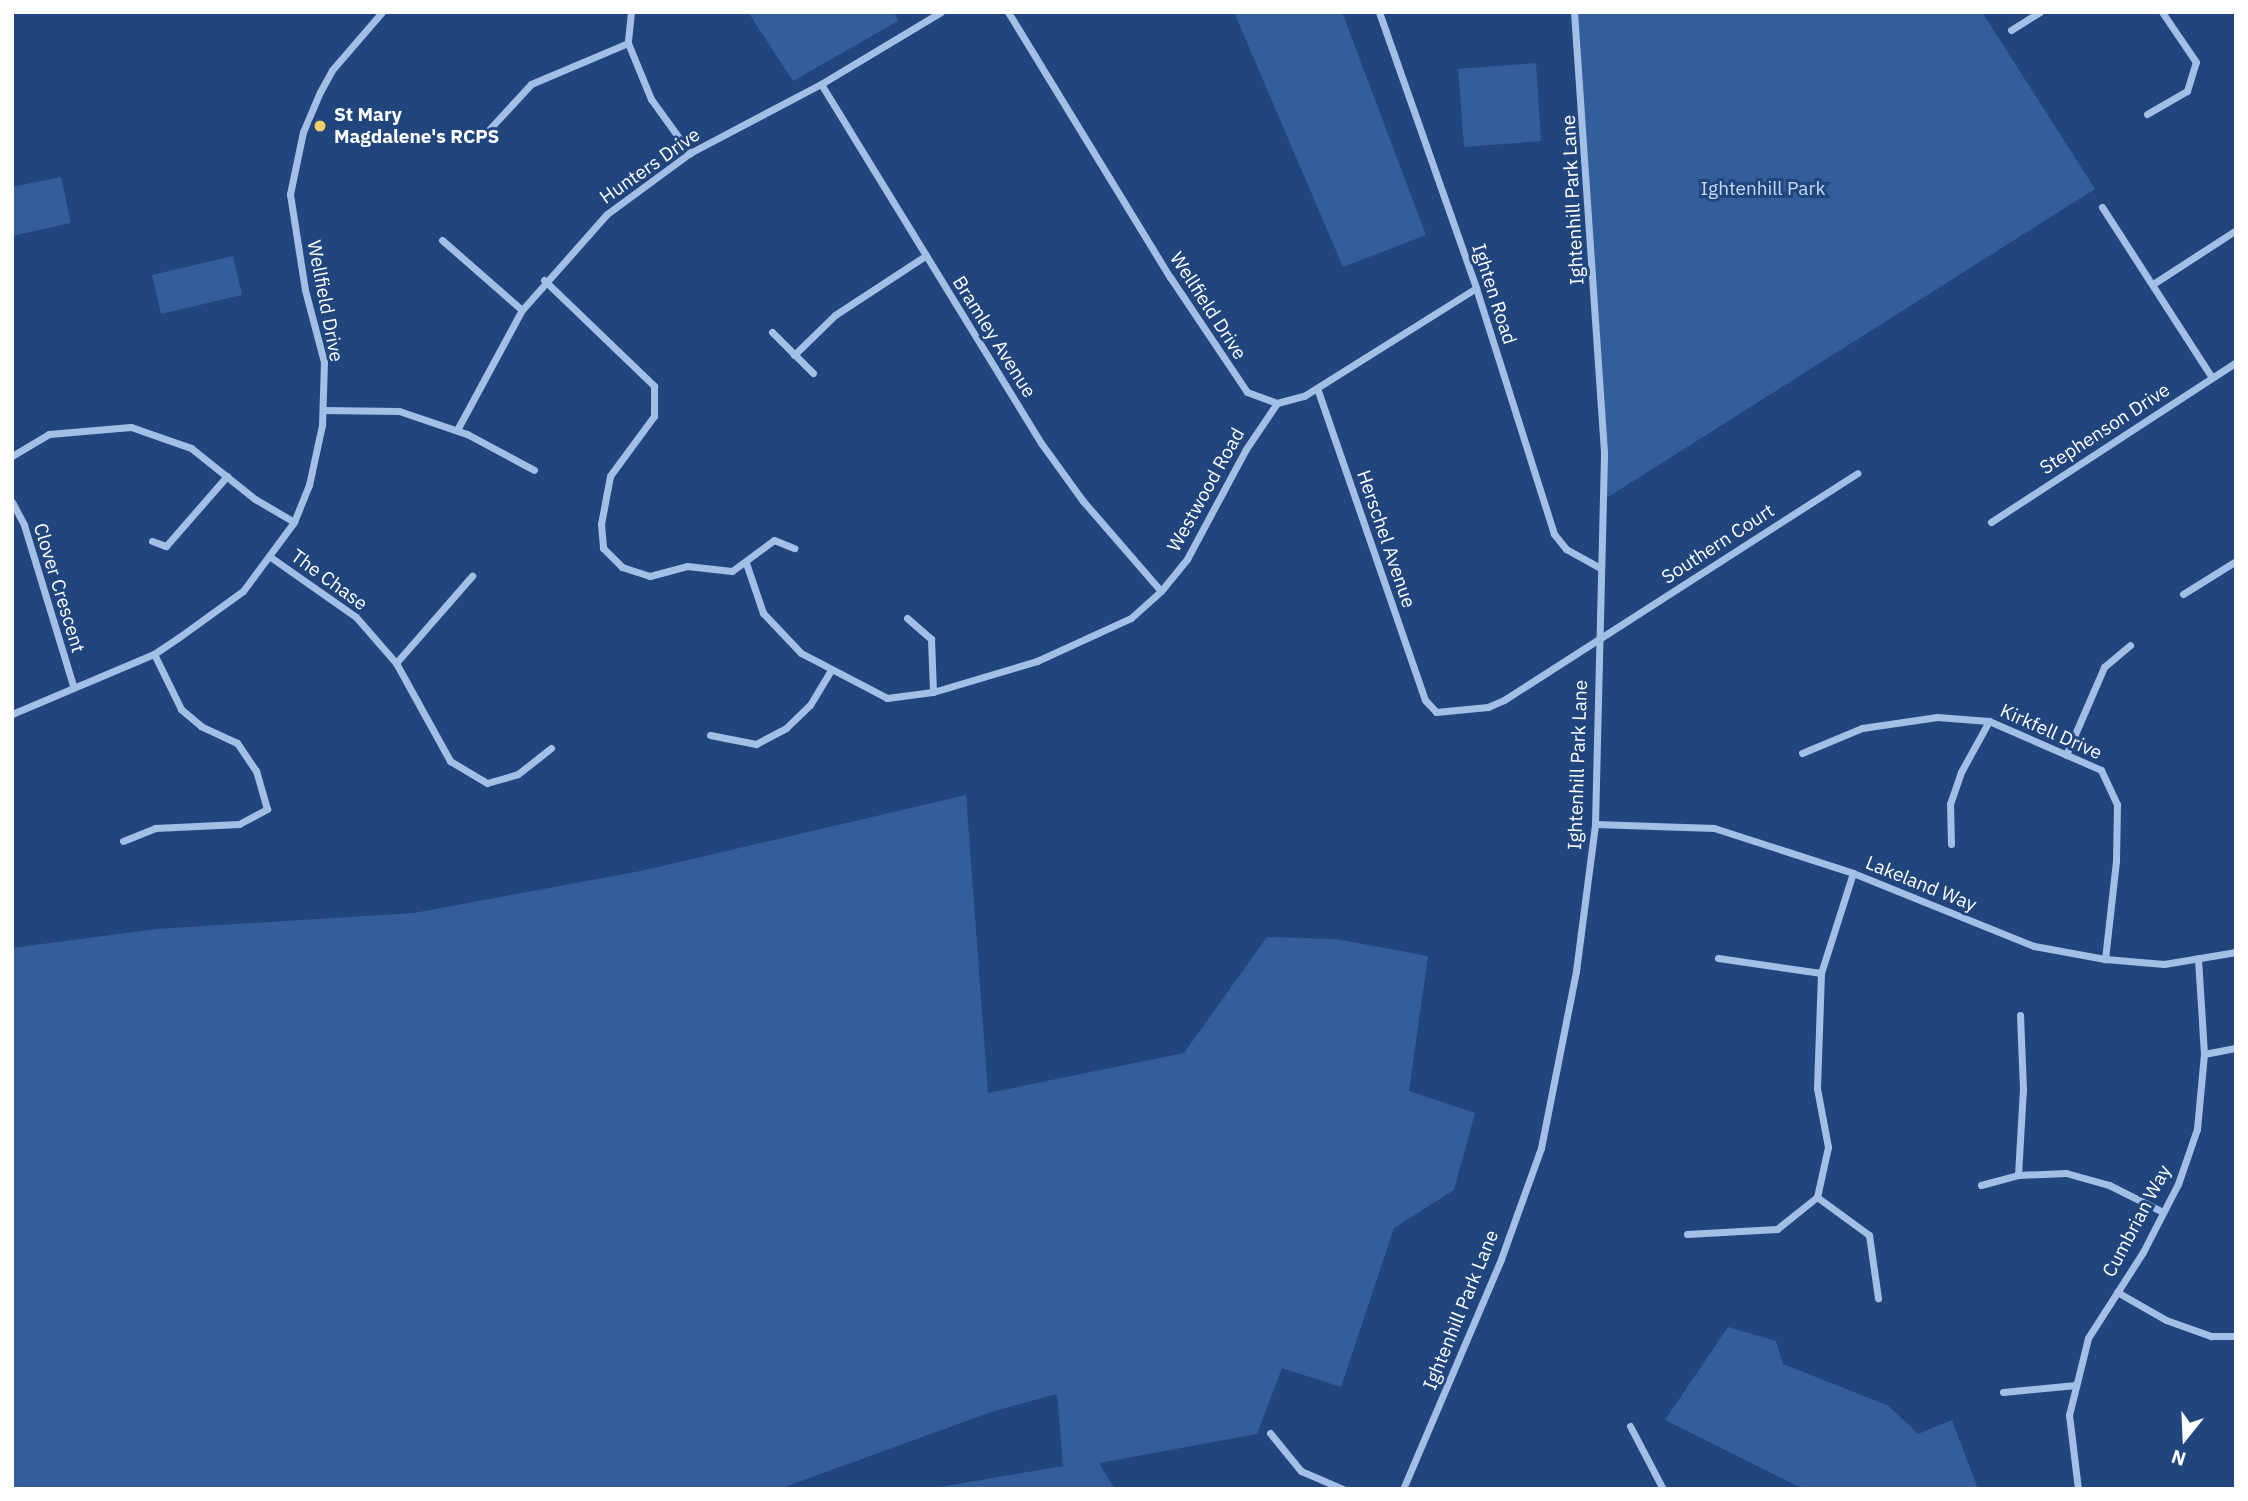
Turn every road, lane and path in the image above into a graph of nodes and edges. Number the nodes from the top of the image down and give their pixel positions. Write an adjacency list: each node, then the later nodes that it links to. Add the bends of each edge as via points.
1 (365, 12): 10 (street)
2 (382, 12): 10 (street, Wellfield Drive)
3 (631, 12): 12 (street)
4 (941, 12): 13 (street, Hunters Drive)
5 (1008, 12): 31 (street, Wellfield Drive, via 1217,350 1247,392)
6 (1379, 12): 23 (street, Ighten Road)
7 (1574, 12): 46 (street, Ightenhill Park Lane, via 1604,452)
8 (2040, 12): 11 (street)
9 (2162, 12): 14 (street, via 2196,62 2186,91)
10 (375, 17): 32 (street, Wellfield Drive, via 320,92 303,132 290,194 305,290 324,362)
11 (2011, 30)
12 (628, 43): 15 (street, via 531,84); 16 (street, via 651,99)
13 (821, 84): 16 (street, Hunters Drive); 20 (street, Bramley Avenue)
14 (2147, 114)
15 (484, 135)
16 (690, 153): 21 (street, Hunters Drive, via 607,214)
17 (2102, 207): 22 (street)
18 (2236, 230): 22 (street)
19 (442, 240): 24 (street)
20 (925, 256): 26 (street, via 835,315); 48 (street, Bramley Avenue, via 1041,443 1083,501)
21 (544, 280): 24 (street, Hunters Drive); 45 (street, via 654,386 654,416 610,476 601,524 603,548 622,567 650,576 687,566 732,571)
22 (2153, 284): 29 (street)
23 (1476, 288): 30 (street); 46 (street, Ighten Road, via 1554,534 1566,549)
24 (522, 310): 33 (street, Hunters Drive)
25 (772, 332): 26 (street)
26 (794, 355): 28 (street)
27 (2236, 362): 29 (street, Stephenson Drive)
28 (813, 373)
29 (2212, 378): 40 (street, Stephenson Drive)
30 (1317, 388): 31 (street); 58 (street, Herschel Avenue)
31 (1276, 403): 48 (street, Westwood Road, via 1187,559)
32 (323, 410): 33 (street, via 399,411); 39 (street, Wellfield Drive, via 309,485)
33 (457, 430): 35 (street)
34 (12, 456): 37 (street, via 49,434 131,427 191,448)
35 (534, 470)
36 (1857, 473): 51 (street, Southern Court)
37 (227, 476): 39 (street); 41 (street, via 166,546)
38 (12, 502): 56 (street, Clover Crescent, via 24,525)
39 (294, 522): 43 (street, Wellfield Drive)
40 (1991, 522)
41 (152, 541)
42 (793, 548): 45 (street, via 774,540)
43 (269, 556): 53 (street, Wellfield Drive, via 243,591); 54 (street, The Chase, via 356,617)
44 (2236, 561): 49 (street)
45 (746, 563): 55 (street, Westwood Road, via 763,613 801,653)
46 (1599, 568): 51 (street, Ightenhill Park Lane)
47 (472, 576): 54 (street)
48 (1161, 591): 57 (street, Westwood Road, via 1132,618 1037,661)
49 (2183, 594)
50 (907, 618): 57 (street, via 931,639)
51 (1596, 641): 58 (street, Southern Court, via 1494,705 1440,712); 65 (street, Ightenhill Park Lane)
52 (2130, 645): 64 (street, via 2104,667)
53 (154, 654): 56 (street, Wellfield Drive); 66 (street, via 181,709 201,726 237,743 256,771 267,808 239,824 155,828)
54 (396, 663): 62 (street, The Chase, via 450,761 486,783 518,774)
55 (831, 670): 57 (street, Westwood Road, via 887,698); 61 (street, via 810,705 786,728 756,744)
56 (73, 685): 59 (street, Wellfield Drive)
57 (933, 692)
58 (1425, 700)
59 (12, 714)
60 (1989, 721): 63 (street, Kirkfell Drive, via 1937,717 1862,728); 64 (street, Kirkfell Drive); 67 (street, via 1961,772 1950,804)
61 (710, 735)
62 (551, 748)
63 (1802, 753)
64 (2066, 755): 72 (street, Kirkfell Drive, via 2101,770 2117,804)
65 (1595, 824): 68 (street, Lakeland Way, via 1714,828); 90 (street, Ightenhill Park Lane, via 1576,971 1541,1148 1501,1259)
66 (123, 841)
67 (1951, 844)
68 (1853, 873): 72 (street, Lakeland Way, via 2034,946); 73 (street)
69 (2236, 952): 71 (street, Lakeland Way)
70 (1718, 958): 73 (street)
71 (2198, 958): 72 (street, Lakeland Way, via 2164,964); 76 (street, Cumbrian Way)
72 (2105, 959)
73 (1821, 973): 79 (street, via 1816,1088 1828,1147)
74 (2020, 1016): 77 (street, via 2023,1088)
75 (2236, 1048): 76 (street)
76 (2204, 1054): 80 (street, Cumbrian Way, via 2197,1129)
77 (2018, 1175): 78 (street); 80 (street, via 2066,1173 2109,1185)
78 (1980, 1185)
79 (1817, 1197): 81 (street, via 1777,1229); 83 (street, via 1869,1235)
80 (2163, 1212): 82 (street, Cumbrian Way)
81 (1687, 1234)
82 (2117, 1292): 84 (street, via 2166,1320 2211,1336); 85 (street, Cumbrian Way, via 2088,1338)
83 (1878, 1298)
84 (2236, 1336)
85 (2076, 1385): 86 (street); 92 (street, Cumbrian Way, via 2069,1415)
86 (2003, 1392)
87 (1630, 1426): 91 (street)
88 (1270, 1433): 89 (street, via 1301,1471)
89 (1343, 1489)
90 (1403, 1489)
91 (1663, 1489)
92 (2078, 1489)

